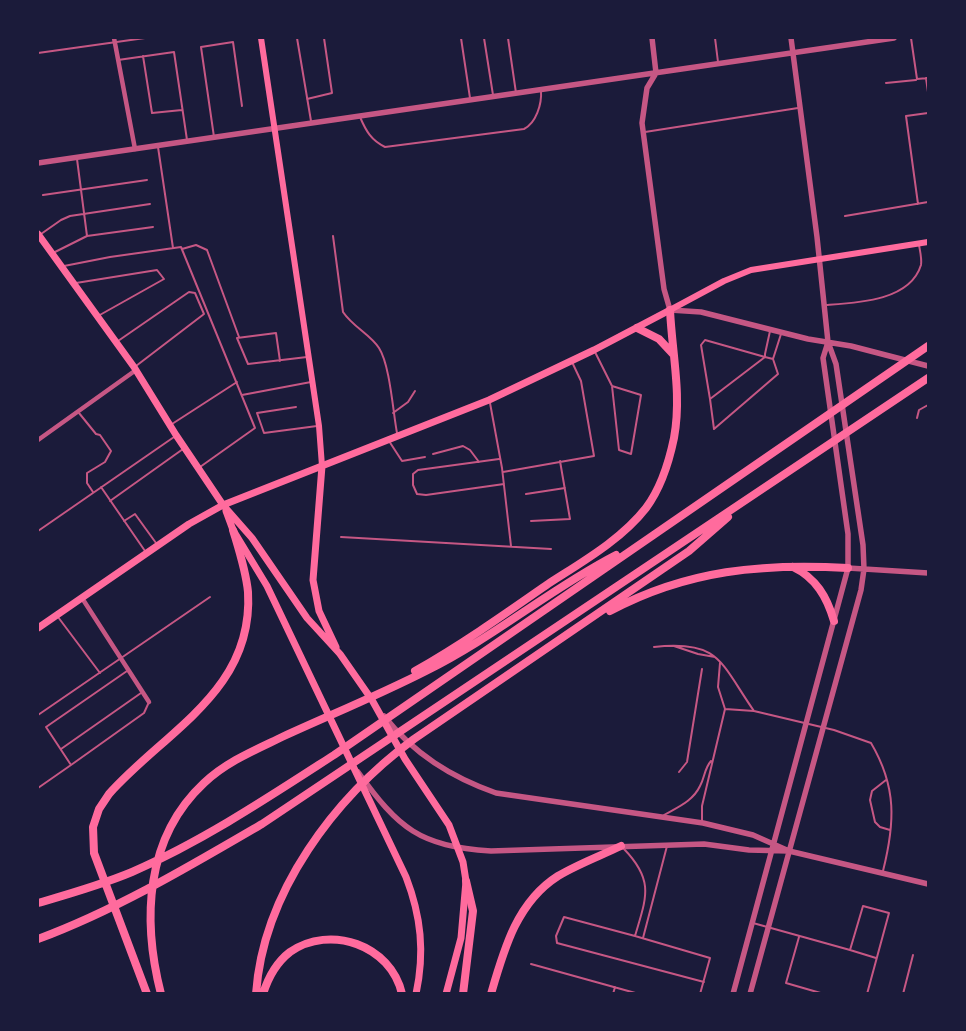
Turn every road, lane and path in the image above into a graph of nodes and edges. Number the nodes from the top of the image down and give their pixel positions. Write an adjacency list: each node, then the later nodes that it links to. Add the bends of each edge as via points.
1 (145, 38): 14 (lane)
2 (261, 38): 36 (main road)
3 (297, 38): 28 (lane)
4 (324, 38): 28 (lane, via 332,93)
5 (461, 38): 29 (lane)
6 (484, 38): 27 (lane)
7 (508, 38): 26 (lane)
8 (652, 38): 20 (street)
9 (715, 38): 19 (lane)
10 (791, 38): 16 (street)
11 (881, 38): 12 (street); 16 (street)
12 (894, 38)
13 (911, 38): 22 (lane)
14 (114, 40): 15 (lane); 18 (street)
15 (38, 53)
16 (793, 53): 19 (street); 31 (street)
17 (143, 56): 18 (lane); 32 (lane, via 152,113); 32 (lane, via 174,52)
18 (118, 60): 41 (street)
19 (719, 64): 20 (street)
20 (656, 73): 24 (street); 37 (street, via 647,88)
21 (927, 78): 22 (lane); 25 (lane)
22 (917, 80): 23 (lane)
23 (886, 83)
24 (541, 89): 26 (street); 34 (lane, via 542,103 529,127 524,129 385,148 374,141)
25 (928, 92)
26 (516, 93): 27 (street)
27 (493, 96): 29 (street)
28 (307, 98): 35 (lane)
29 (470, 100): 34 (street)
30 (242, 106): 38 (lane, via 233,42 201,47)
31 (800, 107): 37 (lane); 61 (street)
32 (183, 110): 39 (lane)
33 (928, 112): 49 (lane, via 906,116)
34 (360, 116): 35 (street)
35 (312, 124): 36 (street)
36 (275, 128): 38 (street); 75 (main road)
37 (642, 133): 65 (street, via 664,289)
38 (214, 137): 39 (street)
39 (187, 141): 40 (street)
40 (157, 145): 41 (street); 58 (lane)
41 (135, 149): 42 (street)
42 (77, 157): 43 (street); 45 (lane)
43 (38, 163)
44 (147, 180): 45 (lane)
45 (81, 190): 46 (lane); 50 (lane)
46 (43, 195)
47 (928, 202): 49 (lane)
48 (150, 204): 50 (lane)
49 (918, 204): 51 (lane)
50 (84, 214): 53 (lane, via 65,218); 54 (lane)
51 (845, 216)
52 (154, 227): 54 (lane)
53 (38, 235): 60 (main road)
54 (87, 236): 60 (lane)
55 (333, 236): 96 (lane, via 343,312 379,348)
56 (928, 242): 57 (main road)
57 (919, 243): 61 (main road); 64 (lane, via 922,263 913,280 898,292)
58 (173, 248): 59 (lane); 62 (lane)
59 (182, 248): 70 (lane, via 196,245 207,250); 84 (lane)
60 (52, 254): 62 (main road)
61 (820, 258): 64 (street); 65 (main road, via 751,270)
62 (62, 267): 63 (main road)
63 (74, 284): 66 (main road); 66 (lane, via 156,270 164,279)
64 (823, 305): 72 (street)
65 (670, 310): 67 (main road); 68 (street, via 702,312); 77 (highway)
66 (97, 316): 71 (main road)
67 (637, 328): 74 (main road); 77 (highway, via 659,339)
68 (770, 329): 69 (street); 76 (lane)
69 (782, 332): 72 (street); 78 (lane)
70 (240, 338): 79 (lane, via 237,338 248,364); 79 (lane, via 276,334)
71 (116, 342): 82 (main road); 82 (lane, via 189,292 195,293 204,314)
72 (828, 342): 81 (street); 132 (street, via 823,358 848,534); 133 (street, via 836,364)
73 (928, 346): 126 (highway)
74 (594, 350): 80 (main road); 86 (lane)
75 (309, 357): 79 (lane); 85 (main road)
76 (765, 357): 78 (lane); 89 (lane); 89 (lane, via 705,340 701,345)
77 (674, 358): 149 (highway, via 678,393 674,439 660,483 647,507 596,552)
78 (773, 359): 89 (lane, via 778,374 714,429)
79 (280, 361)
80 (571, 361): 90 (main road); 108 (lane, via 581,381 594,456)
81 (928, 366)
82 (135, 368): 93 (street); 98 (main road)
83 (928, 378): 119 (highway)
84 (237, 382): 88 (lane); 98 (lane)
85 (313, 382): 88 (lane); 99 (main road)
86 (612, 386): 86 (lane, via 619,450 631,454 641,395)
87 (416, 391): 96 (lane)
88 (242, 395): 95 (lane)
89 (710, 398)
90 (490, 400): 101 (main road); 107 (lane)
91 (928, 405): 97 (lane, via 919,410)
92 (296, 407): 94 (lane)
93 (77, 412): 102 (street); 116 (lane, via 96,434 100,434 111,452 104,462 87,473 87,483)
94 (257, 413): 95 (lane); 99 (lane, via 264,433)
95 (250, 414): 111 (lane, via 255,428)
96 (393, 414): 101 (lane)
97 (917, 418)
98 (170, 425): 100 (main road)
99 (319, 426): 110 (main road)
100 (176, 435): 104 (main road); 114 (lane)
101 (398, 436): 103 (main road)
102 (38, 440)
103 (388, 440): 106 (lane, via 402,461); 110 (main road)
104 (185, 447): 111 (main road); 118 (lane)
105 (433, 454): 109 (lane, via 463,446)
106 (424, 457)
107 (499, 459): 109 (lane); 112 (lane)
108 (560, 461): 112 (lane); 115 (lane)
109 (479, 462): 113 (lane, via 418,470 412,474 415,492 426,495)
110 (322, 466): 120 (main road); 143 (main road, via 314,589 319,611)
111 (199, 467): 120 (main road)
112 (503, 472): 113 (lane)
113 (504, 484): 128 (lane)
114 (101, 487): 116 (lane); 118 (lane)
115 (565, 488): 117 (lane); 122 (lane, via 570,519)
116 (93, 492): 124 (lane)
117 (526, 494)
118 (110, 501): 121 (lane)
119 (745, 501): 139 (highway, via 689,551); 183 (highway, via 309,794 218,849 84,920)
120 (223, 505): 123 (main road); 127 (main road); 143 (main road, via 252,538 307,618)
121 (124, 521): 127 (lane, via 135,514); 130 (lane)
122 (531, 521)
123 (233, 530): 162 (main road, via 267,586); 190 (highway, via 246,578 248,606 247,624 237,656 219,688 203,707 109,794 93,827 99,870)
124 (38, 531)
125 (342, 537): 128 (lane)
126 (644, 540): 149 (highway, via 577,575 476,644); 177 (highway, via 435,686 255,806 134,871)
127 (158, 546): 130 (main road)
128 (512, 546): 129 (lane)
129 (552, 549)
130 (146, 554): 136 (main road)
131 (788, 566): 132 (highway); 138 (highway, via 816,584); 139 (highway, via 746,568 690,580 636,598)
132 (848, 568): 133 (street); 138 (street)
133 (864, 569): 134 (street); 158 (street)
134 (928, 573)
135 (210, 597): 145 (lane)
136 (82, 598): 137 (main road); 145 (street)
137 (56, 615): 140 (main road); 150 (lane)
138 (834, 621): 157 (street)
139 (582, 625): 192 (highway, via 397,751 328,823 308,850 286,890 264,951)
140 (38, 628)
141 (672, 645): 142 (lane); 144 (lane); 144 (lane, via 706,649)
142 (654, 647)
143 (340, 654): 152 (main road)
144 (718, 657): 146 (lane)
145 (121, 659): 148 (street); 150 (lane)
146 (720, 663): 154 (lane, via 718,687); 155 (lane)
147 (702, 669): 163 (lane, via 687,762)
148 (128, 670): 151 (street); 159 (lane, via 46,727)
149 (423, 670): 191 (highway, via 234,761 204,782 180,810 163,843 149,907 152,953)
150 (100, 673): 156 (lane)
151 (143, 691): 153 (street); 159 (lane)
152 (372, 700): 166 (street, via 416,750 466,782 496,793); 175 (main road, via 449,825 463,862)
153 (148, 702): 161 (lane, via 144,713)
154 (725, 709): 155 (lane); 160 (lane)
155 (754, 711): 157 (lane)
156 (38, 715)
157 (807, 725): 158 (lane); 169 (street)
158 (823, 727): 164 (lane, via 871,743 882,761); 173 (street)
159 (60, 750): 161 (lane)
160 (712, 761): 166 (lane, via 706,767 700,786 687,802); 167 (lane, via 702,806)
161 (71, 765): 165 (lane)
162 (355, 768): 171 (street, via 383,807 411,831 462,849 492,851); 195 (main road, via 406,877 415,905 422,947)
163 (679, 772)
164 (886, 780): 168 (lane, via 893,813); 168 (lane, via 872,791 870,800 875,822)
165 (38, 788)
166 (661, 816): 167 (street)
167 (703, 824): 169 (street, via 753,835)
168 (891, 830): 174 (lane)
169 (774, 844): 172 (street); 173 (street)
170 (667, 845): 171 (street); 172 (street); 182 (lane)
171 (621, 846): 180 (lane, via 643,872 646,899); 198 (highway, via 558,876 536,895 508,938)
172 (772, 851): 173 (street); 178 (street)
173 (789, 851): 174 (street); 179 (street)
174 (883, 873): 176 (street)
175 (466, 881): 196 (main road, via 461,938); 197 (highway, via 473,911)
176 (928, 884)
177 (38, 903)
178 (753, 923): 179 (lane); 202 (street)
179 (768, 928): 181 (lane); 203 (street)
180 (635, 936): 182 (lane); 188 (lane, via 564,917 556,936 557,943)
181 (799, 937): 184 (lane); 204 (lane, via 786,983)
182 (643, 938): 188 (lane, via 710,958)
183 (38, 939)
184 (850, 950): 186 (lane); 186 (lane, via 863,906 889,913)
185 (913, 955): 206 (lane)
186 (877, 958): 205 (lane)
187 (531, 964): 189 (lane)
188 (704, 982): 201 (lane)
189 (615, 987): 199 (lane); 200 (lane)
190 (147, 994)
191 (161, 994)
192 (256, 994)
193 (263, 994): 194 (highway, via 274,970 290,952 326,939 346,941 373,952 392,972)
194 (402, 994)
195 (416, 994)
196 (446, 994)
197 (463, 994)
198 (492, 994)
199 (613, 994)
200 (639, 994)
201 (700, 994)
202 (733, 994)
203 (750, 994)
204 (824, 994)
205 (867, 994)
206 (903, 994)

